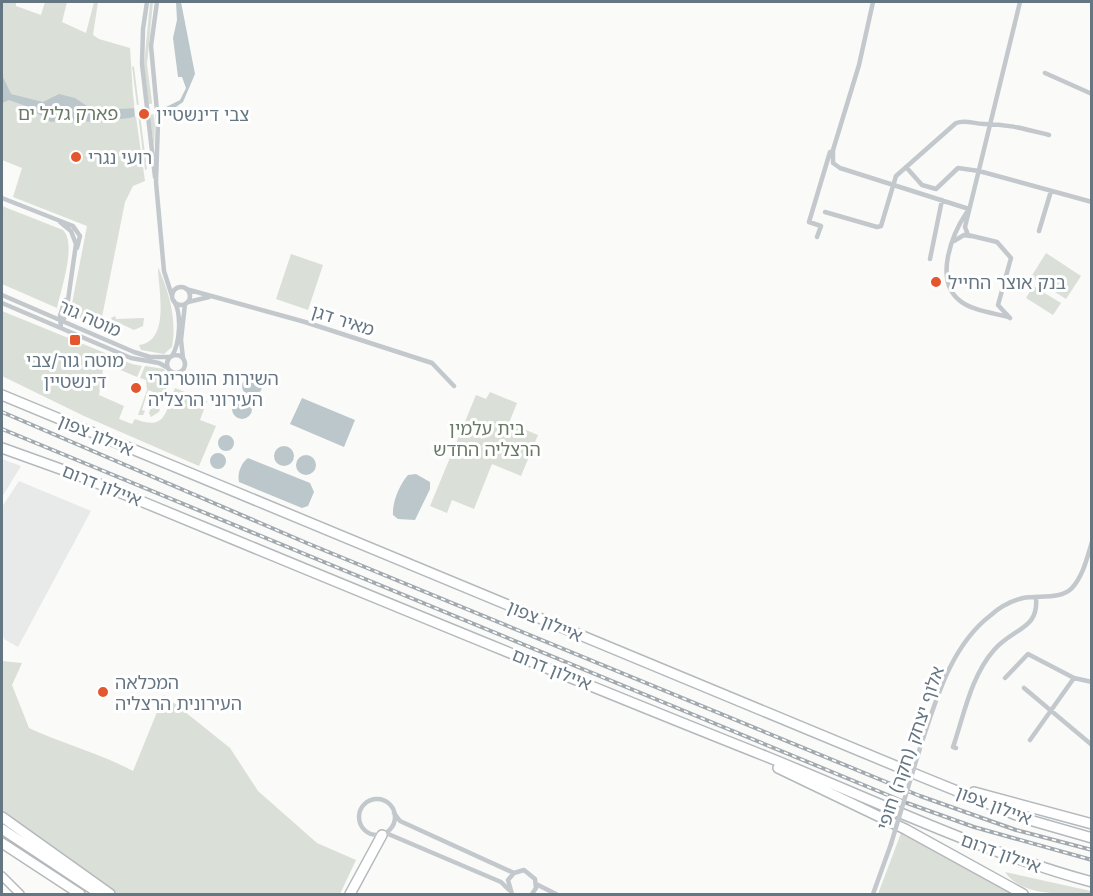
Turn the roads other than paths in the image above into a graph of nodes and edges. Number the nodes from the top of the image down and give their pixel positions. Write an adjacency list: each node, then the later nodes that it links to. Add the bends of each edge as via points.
1 (147, 2): 12 (street, via 141,44)
2 (158, 2): 12 (street, via 151,46 158,122)
3 (873, 2): 7 (street)
4 (1020, 2): 8 (street)
5 (1045, 73): 6 (street)
6 (1092, 94)
7 (842, 121): 13 (street, via 833,163); 22 (street, via 809,222 821,225)
8 (990, 123): 9 (street); 10 (street, via 956,123); 11 (street)
9 (1049, 135)
10 (906, 167): 11 (street, via 922,185 936,189 958,168); 13 (street)
11 (979, 171): 14 (street); 18 (street)
12 (156, 182): 25 (street)
13 (892, 185): 16 (street); 19 (street, via 879,227)
14 (1051, 191): 17 (street); 20 (street)
15 (2, 198): 32 (street, via 68,224 79,233)
16 (942, 200): 18 (street); 24 (street)
17 (1092, 202)
18 (969, 209): 21 (street, via 965,227); 23 (street)
19 (825, 212)
20 (1039, 231)
21 (968, 235): 23 (street); 23 (street, via 1001,246 1011,260 998,305 1010,318 965,304 953,293 946,275)
22 (817, 237)
23 (952, 243)
24 (930, 259)
25 (167, 279): 26 (street, מאיר דגן); 29 (street)
26 (183, 288): 28 (street, מאיר דגן); 29 (street, via 174,290); 31 (street, via 190,295)
27 (2, 295): 33 (street, מוטה גור)
28 (214, 296): 31 (street); 38 (street, מאיר דגן, via 432,363)
29 (173, 298): 31 (street, via 180,305); 35 (street, via 179,315)
30 (2, 303): 34 (street, מוטה גור, via 49,323)
31 (186, 304): 36 (street)
32 (64, 313): 33 (street); 34 (street); 34 (street)
33 (54, 316): 34 (street, מוטה גור)
34 (63, 322): 35 (street, מוטה גור, via 144,355); 37 (street, מוטה גור, via 131,358)
35 (171, 356): 36 (street); 37 (street)
36 (183, 358): 37 (street, via 181,372)
37 (168, 368)
38 (454, 386)
39 (2, 393): 52 (highway, איילון צפון)
40 (2, 447): 48 (highway, איילון דרום)
41 (1092, 542): 42 (street, אלוף יצחק (חקה) חופי, via 1072,588 1060,595)
42 (1036, 597): 51 (street, via 1033,621 1003,640 979,672 953,747); 72 (street, אלוף יצחק (חקה) חופי, bridge, via 1003,606 966,641 939,693)
43 (1005, 678): 44 (street, via 1028,654)
44 (1074, 678): 45 (street); 47 (street)
45 (1092, 682)
46 (1024, 688): 47 (street)
47 (1052, 711): 49 (street); 50 (street)
48 (709, 734): 62 (highway, איילון דרום, via 940,831 1034,866); 73 (highway, via 905,829)
49 (1030, 740)
50 (1092, 745)
51 (956, 748)
52 (920, 776): 55 (highway); 58 (highway, איילון צפון, via 1026,819)
53 (394, 813): 57 (street, via 393,825); 57 (street, via 389,804 379,800 369,801 362,808 362,828 369,834); 60 (street, via 400,821)
54 (2, 817): 68 (highway)
55 (1092, 824)
56 (2, 829): 67 (highway)
57 (384, 834): 64 (street, via 501,882); 69 (highway)
58 (1092, 838)
59 (2, 843): 66 (highway)
60 (514, 873): 63 (street, via 528,872); 64 (street, via 508,880)
61 (2, 878): 65 (main road)
62 (1092, 882)
63 (536, 884): 70 (street); 71 (street)
64 (510, 892)
65 (20, 894)
66 (80, 894)
67 (100, 894)
68 (110, 894)
69 (350, 894)
70 (532, 894)
71 (556, 894)
72 (873, 894)
73 (1023, 894)

